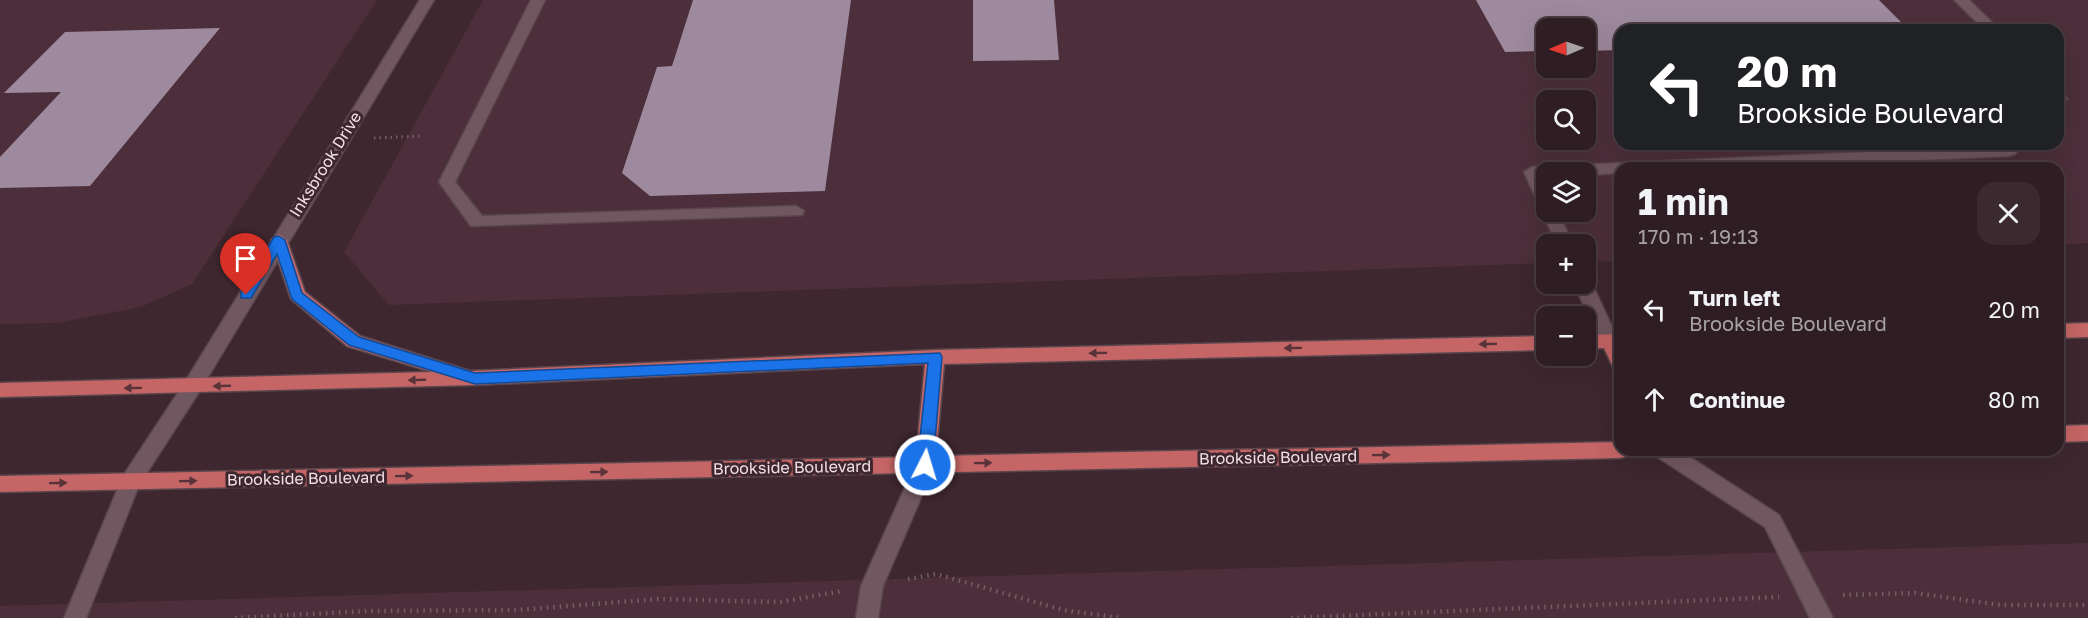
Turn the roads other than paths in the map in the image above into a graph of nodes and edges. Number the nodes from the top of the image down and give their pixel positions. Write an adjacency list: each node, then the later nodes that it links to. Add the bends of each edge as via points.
1 (427, 0): 10 (street, Inksbrook Drive)
2 (538, 0): 9 (street, via 447,182 477,222)
3 (1961, 0): 4 (street)
4 (1987, 24)
5 (2010, 150): 6 (street)
6 (1763, 162)
7 (1614, 168): 8 (street)
8 (1596, 169)
9 (796, 211)
10 (279, 240): 19 (main road, via 297,295 354,341); 20 (street, Inksbrook Drive)
11 (1589, 294): 14 (street)
12 (2088, 330): 13 (main road)
13 (2064, 331)
14 (1614, 340)
15 (1596, 342): 16 (main road)
16 (1614, 342)
17 (1536, 343): 18 (main road, one-way to 18)
18 (935, 357): 19 (main road); 26 (main road)
19 (475, 378): 20 (main road, one-way to 20)
20 (192, 387): 21 (main road, one-way to 21); 27 (street, Inksbrook Drive)
21 (0, 390)
22 (2064, 434): 23 (main road)
23 (2088, 435)
24 (1614, 450): 26 (main road, Brookside Boulevard, one-way to 24)
25 (1672, 456): 31 (street, via 1772,521)
26 (925, 465): 27 (main road, Brookside Boulevard, one-way to 26); 30 (street, via 872,586)
27 (130, 482): 28 (main road, Brookside Boulevard, one-way to 27); 29 (street, Inksbrook Drive)
28 (0, 484)
29 (75, 618)
30 (867, 618)
31 (1822, 618)

